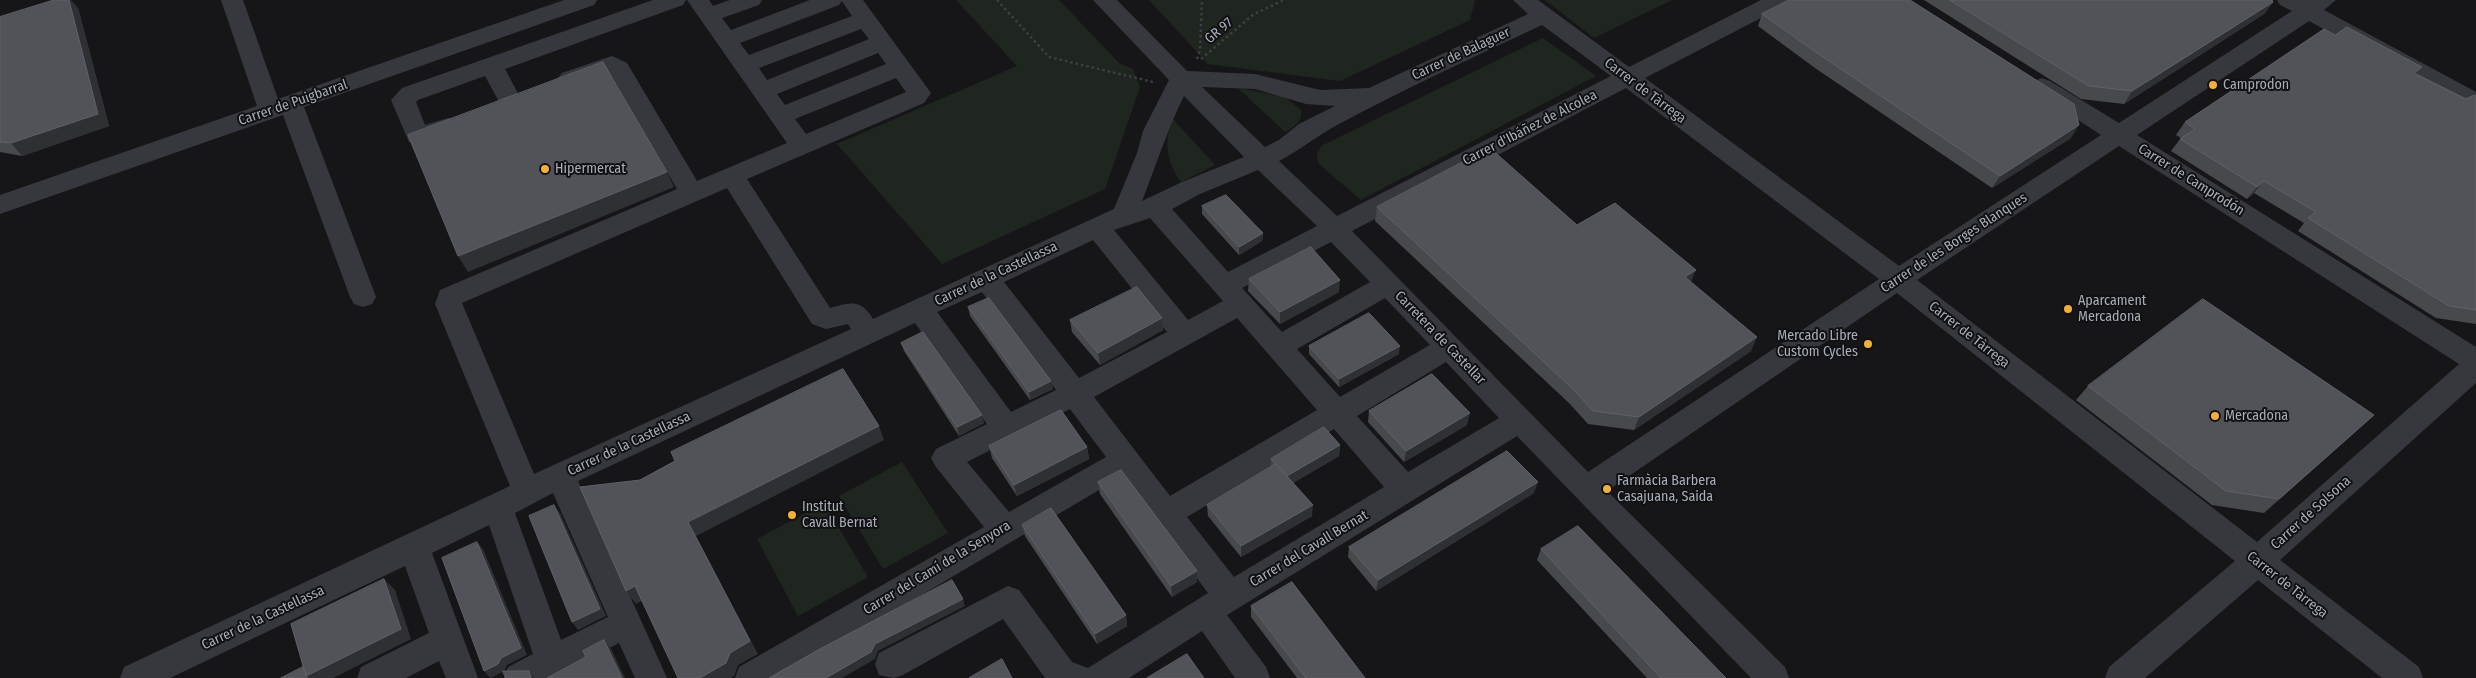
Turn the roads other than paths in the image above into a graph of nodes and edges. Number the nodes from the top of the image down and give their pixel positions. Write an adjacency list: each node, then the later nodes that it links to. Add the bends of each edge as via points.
1 (232, 0): 30 (street)
2 (586, 0): 10 (street, Carrer de Puigbarral)
3 (675, 0): 14 (street)
4 (751, 0): 11 (street)
5 (831, 0): 15 (street)
6 (1104, 0): 21 (street, Carretera de Castellar)
7 (1524, 0): 13 (street, Carrer de Tàrrega)
8 (1778, 0): 23 (street, Carrer d'Ibáñez de Alcolea)
9 (2307, 4): 29 (street); 34 (street, Carrer de les Borges Blanques)
10 (544, 7): 30 (street, Carrer de Puigbarral)
11 (703, 7): 15 (street)
12 (859, 9): 16 (street); 19 (street)
13 (1544, 15): 23 (street, Carrer de Tàrrega); 26 (street, Carrer de Balaguer)
14 (590, 30): 17 (street); 18 (street)
15 (726, 40): 19 (street)
16 (883, 42): 20 (street); 25 (street)
17 (612, 64): 24 (street); 40 (street, via 619,68)
18 (491, 65): 28 (street); 32 (street, via 410,94 403,100 418,136)
19 (745, 66): 25 (street)
20 (901, 67): 31 (street); 35 (street, via 919,93 916,97)
21 (1183, 72): 27 (street, Carrer de Balaguer, via 1266,83); 36 (street, via 1155,131); 37 (street, Carretera de Castellar)
22 (2020, 72): 34 (street, Carrer de Camprodón)
23 (1626, 78): 45 (street, Carrer d'Ibáñez de Alcolea); 47 (street, Carrer de Tàrrega)
24 (554, 85)
25 (763, 91): 31 (street)
26 (1378, 94): 27 (street, Carrer de Balaguer, via 1330,99); 33 (street, Carrer de Balaguer)
27 (1305, 96): 33 (street, via 1315,110)
28 (510, 102)
29 (2476, 102)
30 (280, 107): 41 (street, Carrer de Puigbarral); 50 (street)
31 (781, 116): 35 (street)
32 (464, 119)
33 (1308, 130): 37 (street, Carrer de Balaguer, via 1288,146)
34 (2120, 134): 47 (street, Carrer de les Borges Blanques); 56 (street, Carrer de Camprodón)
35 (802, 145): 38 (street)
36 (1150, 152): 39 (street, via 1158,172 1172,185); 43 (street)
37 (1262, 159): 39 (street, Carrer de la Castellassa); 45 (street, Carretera de Castellar)
38 (732, 175): 40 (street); 52 (street, via 822,317 856,314)
39 (1191, 188): 42 (street, Carrer de la Castellassa)
40 (691, 192): 66 (street, via 449,297 448,304)
41 (0, 205)
42 (1155, 207): 43 (street, Carrer de la Castellassa); 49 (street)
43 (1124, 215): 44 (street, Carrer de la Castellassa)
44 (1098, 227): 46 (street, Carrer de la Castellassa); 53 (street)
45 (1334, 228): 48 (street, Carretera de Castellar); 49 (street, Carrer d'Ibáñez de Alcolea)
46 (986, 278): 51 (street, Carrer de la Castellassa); 58 (street)
47 (1898, 279): 64 (street, Carrer de les Borges Blanques); 71 (street, Carrer de Tàrrega)
48 (1388, 284): 54 (street); 55 (street, Carretera de Castellar)
49 (1233, 295): 53 (street, Carrer d'Ibáñez de Alcolea); 54 (street)
50 (363, 297)
51 (920, 309): 52 (street, Carrer de la Castellassa); 61 (street)
52 (868, 333): 63 (street, Carrer de la Castellassa)
53 (1185, 335): 58 (street, Carrer d'Ibáñez de Alcolea)
54 (1278, 347): 59 (street)
55 (1449, 347): 59 (street); 60 (street, Carretera de Castellar)
56 (2476, 361)
57 (2476, 366): 71 (street, Carrer de Solsona)
58 (1075, 394): 61 (street, Carrer d'Ibáñez de Alcolea); 62 (street)
59 (1338, 414): 65 (street); 68 (street)
60 (1519, 420): 64 (street, Carretera de Castellar); 65 (street, Carrer del Cavall Bernat)
61 (1006, 428): 69 (street, Carrer d'Ibáñez de Alcolea, via 946,458)
62 (1125, 460): 68 (street); 69 (street, Carrer del Camí de la Senyora)
63 (560, 475): 66 (street, Carrer de la Castellassa); 73 (street)
64 (1586, 489): 87 (street, Carretera de Castellar)
65 (1405, 490): 72 (street, Carrer del Cavall Bernat)
66 (527, 492): 67 (street, Carrer de la Castellassa)
67 (498, 508): 70 (street, Carrer de la Castellassa); 75 (street)
68 (1166, 514): 72 (street)
69 (1004, 529): 83 (street, Carrer del Camí de la Senyora)
70 (414, 547): 74 (street); 77 (street, Carrer de la Castellassa)
71 (2257, 562): 88 (street, Carrer de Solsona); 89 (street, Carrer de Tàrrega)
72 (1218, 604): 85 (street, Carrer del Cavall Bernat); 86 (street)
73 (625, 624): 75 (street); 82 (street)
74 (448, 640): 79 (street); 80 (street)
75 (552, 661): 81 (street)
76 (891, 664): 84 (street, via 1008,600 1062,674)
77 (168, 671): 78 (street, Carrer de la Castellassa)
78 (136, 678)
79 (372, 678)
80 (462, 678)
81 (520, 678)
82 (651, 678)
83 (751, 678)
84 (1076, 678)
85 (1100, 678)
86 (1254, 678)
87 (1774, 678)
88 (2122, 678)
89 (2407, 678)

